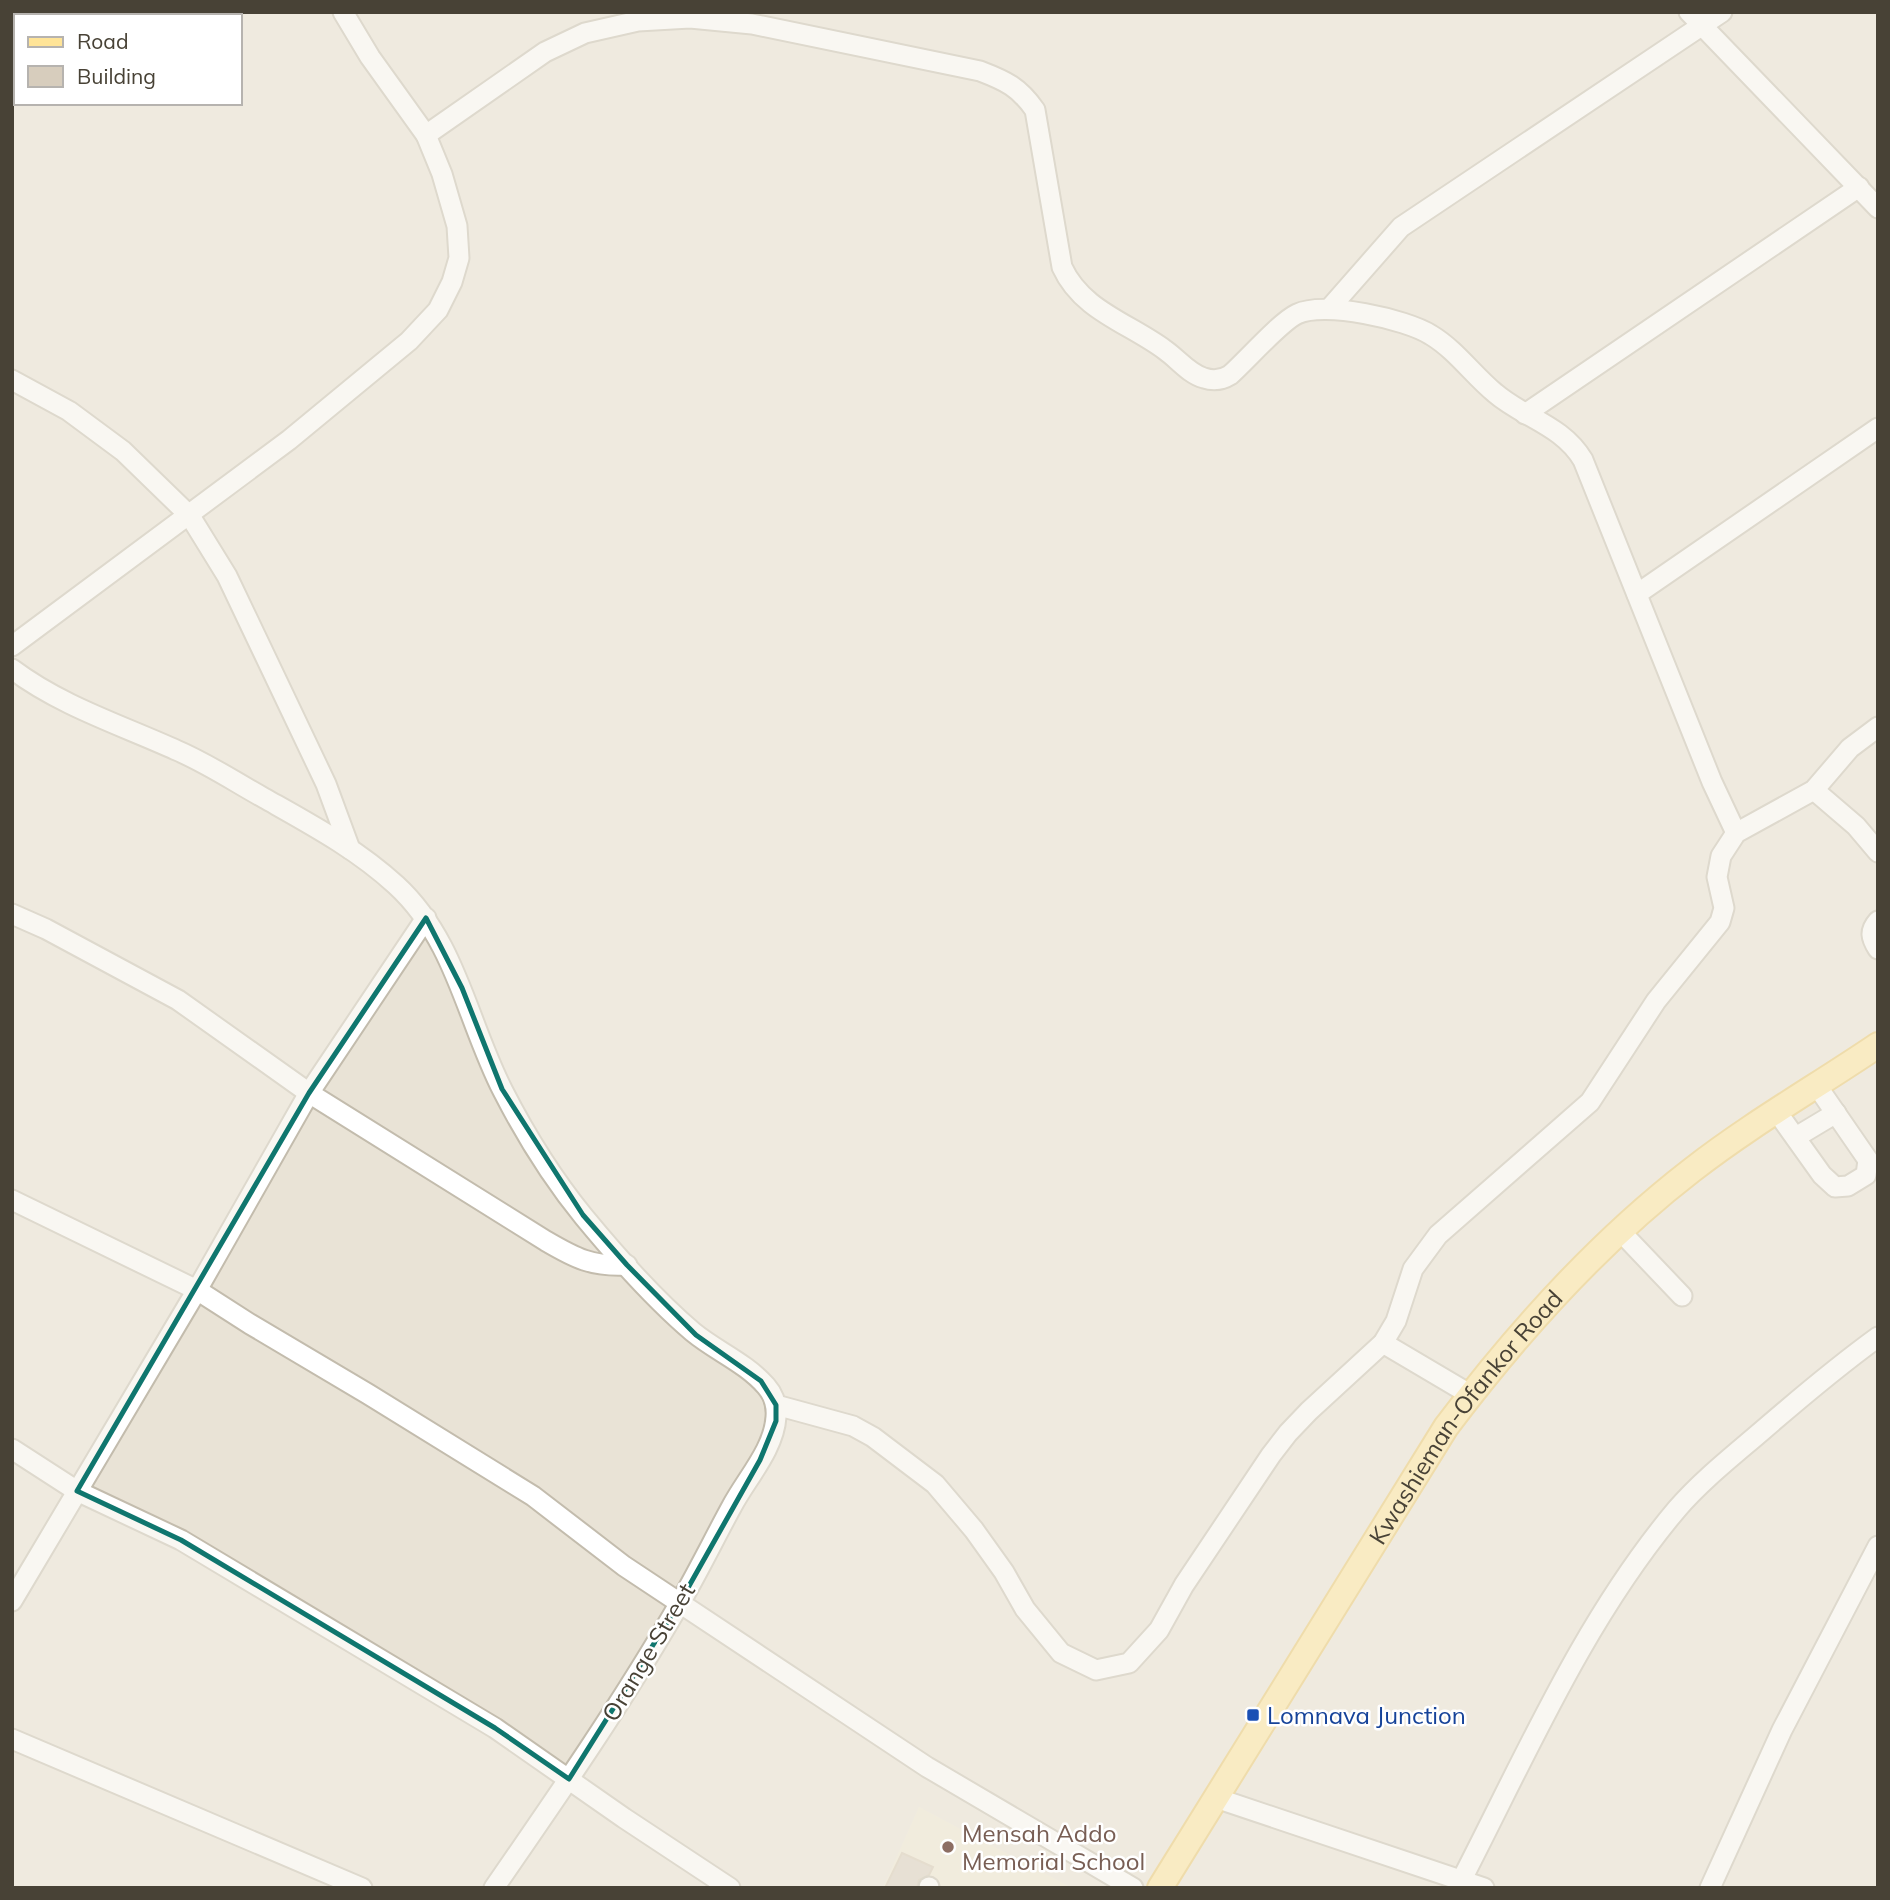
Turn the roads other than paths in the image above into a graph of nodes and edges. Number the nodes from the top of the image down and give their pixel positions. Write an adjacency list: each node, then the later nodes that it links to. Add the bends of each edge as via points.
1 (343, 12): 4 (street)
2 (1722, 12): 3 (street)
3 (1696, 19): 5 (street); 6 (street, via 1401,227)
4 (426, 135): 6 (street, via 545,52 585,33 638,21 690,18 763,26 980,71 1023,93 1035,110 1068,280 1097,309 1165,349 1195,374 1224,378 1295,315); 10 (street, via 457,226 459,258 438,310 409,341)
5 (1870, 194): 8 (street)
6 (1329, 309): 8 (street, via 1381,317 1430,334)
7 (12, 380): 10 (street, via 69,411 123,451)
8 (1525, 414): 11 (street, via 1576,448)
9 (1878, 428): 11 (street)
10 (190, 516): 12 (street); 17 (street, via 227,576 326,785)
11 (1637, 594): 16 (street)
12 (12, 646)
13 (12, 669): 17 (street, via 65,701 181,752)
14 (1878, 727): 15 (street, via 1850,748)
15 (1814, 790): 16 (street); 18 (street)
16 (1736, 833): 35 (street, via 1721,856 1717,877 1724,908 1720,922 1656,1001 1590,1102 1425,1250)
17 (350, 849): 20 (street, via 398,886)
18 (1878, 852)
19 (12, 915): 25 (street, via 178,1000)
20 (426, 918): 25 (street); 31 (street, via 462,988 502,1089 559,1184)
21 (1878, 921): 22 (street, via 1871,939)
22 (1878, 949)
23 (1878, 1045): 24 (main road, Kwashieman-Ofankor Road)
24 (1817, 1086): 26 (main road, Kwashieman-Ofankor Road); 27 (street)
25 (309, 1093): 31 (street, via 576,1258 608,1266); 32 (street)
26 (1777, 1112): 28 (street); 30 (main road, Kwashieman-Ofankor Road, via 1691,1171)
27 (1836, 1113): 28 (street); 28 (street, via 1868,1160 1866,1175 1848,1186 1835,1187 1822,1175)
28 (1796, 1137)
29 (12, 1200): 32 (street)
30 (1621, 1232): 33 (street); 36 (main road, Kwashieman-Ofankor Road, via 1581,1268)
31 (627, 1265): 37 (street, via 696,1335 771,1390)
32 (197, 1290): 39 (street); 42 (street, via 533,1496 624,1566)
33 (1682, 1296)
34 (1878, 1337): 46 (street, via 1839,1364 1678,1508 1590,1634)
35 (1383, 1343): 36 (street); 37 (street, via 1309,1411 1271,1455 1159,1630 1129,1663 1096,1670 1061,1653 974,1530 935,1484 853,1426)
36 (1471, 1395): 45 (main road, Kwashieman-Ofankor Road, via 1446,1427)
37 (776, 1405): 42 (street, Orange Street, via 771,1439)
38 (12, 1449): 39 (street)
39 (77, 1490): 41 (street); 44 (street, via 181,1540 495,1728)
40 (1878, 1546): 53 (street, via 1782,1730)
41 (12, 1601)
42 (680, 1602): 44 (street, Orange Street); 50 (street, via 927,1767)
43 (12, 1739): 47 (street)
44 (569, 1779): 48 (street, Orange Street); 49 (street)
45 (1216, 1798): 46 (street); 51 (main road, Kwashieman-Ofankor Road)
46 (1462, 1879): 52 (street)
47 (362, 1888)
48 (494, 1888)
49 (730, 1888)
50 (1133, 1888)
51 (1160, 1888)
52 (1484, 1888)
53 (1710, 1888)

